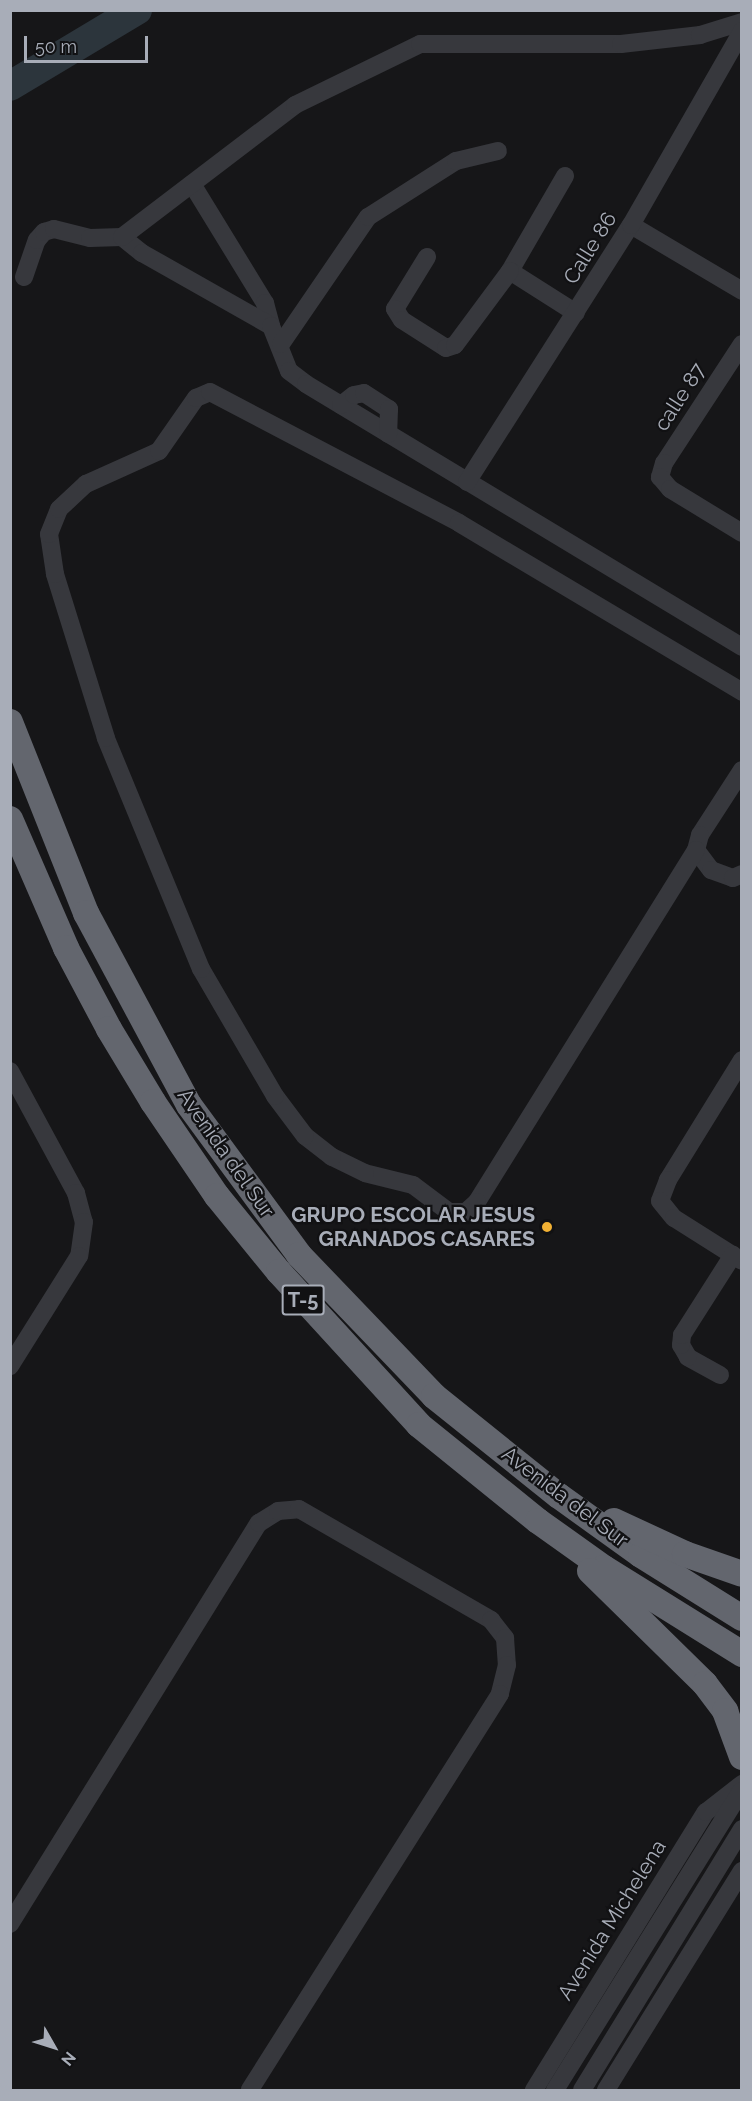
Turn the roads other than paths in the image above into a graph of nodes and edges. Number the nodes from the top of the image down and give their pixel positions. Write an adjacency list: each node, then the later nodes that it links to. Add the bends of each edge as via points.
1 (741, 22): 5 (street, via 700,35 621,44 420,44 295,105)
2 (741, 31): 6 (street, Calle 86)
3 (498, 151): 14 (street, via 456,161 368,217)
4 (566, 176): 9 (street)
5 (192, 183): 7 (street); 13 (street, via 265,303)
6 (631, 225): 11 (street); 12 (street, Calle 86)
7 (122, 237): 10 (street, via 90,238 54,229 44,232 37,240); 13 (street, via 142,253)
8 (428, 257): 9 (street, via 395,309 402,320 446,348 454,345)
9 (510, 271): 12 (street)
10 (24, 277)
11 (741, 291)
12 (576, 313): 16 (street, Calle 86)
13 (271, 326): 14 (street)
14 (281, 344): 16 (street, via 289,371)
15 (741, 344): 17 (street, calle 87, via 664,463 660,477 670,489)
16 (467, 482): 18 (street)
17 (741, 533)
18 (741, 647)
19 (741, 692): 23 (street, via 459,523 210,392 196,398 159,451 86,484 59,509 49,534 55,574 106,738 201,969 275,1096 305,1136 365,1173 413,1185 449,1212 466,1212 477,1202)
20 (10, 722): 30 (highway, Avenida del Sur / T-5, via 86,913 189,1105 299,1255 434,1396)
21 (741, 770): 23 (street, via 700,835)
22 (10, 819): 31 (highway, Avenida del Sur / T-5, via 66,948 109,1029 153,1102 218,1196 375,1381 419,1425)
23 (696, 850): 24 (street, via 711,870 734,878)
24 (741, 874)
25 (741, 1060): 27 (street, via 668,1180 660,1201 674,1218)
26 (10, 1071): 28 (street, via 76,1193 84,1222 79,1256)
27 (737, 1258): 29 (street, via 682,1335 681,1345 688,1357)
28 (10, 1366)
29 (720, 1375)
30 (559, 1496): 32 (highway, via 685,1554); 33 (highway, Avenida del Sur / T-5, via 641,1555)
31 (538, 1521): 34 (highway, Avenida del Sur / T-5, via 604,1568); 35 (highway, via 705,1684 725,1711)
32 (741, 1574)
33 (741, 1618)
34 (741, 1654)
35 (741, 1757)
36 (741, 1785): 42 (street, Avenida Michelena, via 706,1812)
37 (741, 1790): 43 (street, Avenida Michelena)
38 (741, 1829): 44 (street)
39 (741, 1871): 45 (street)
40 (10, 1924): 41 (street, via 259,1523 278,1511 299,1509 491,1620 505,1638 507,1665 500,1694)
41 (250, 2091)
42 (534, 2091)
43 (555, 2091)
44 (582, 2091)
45 (606, 2091)

